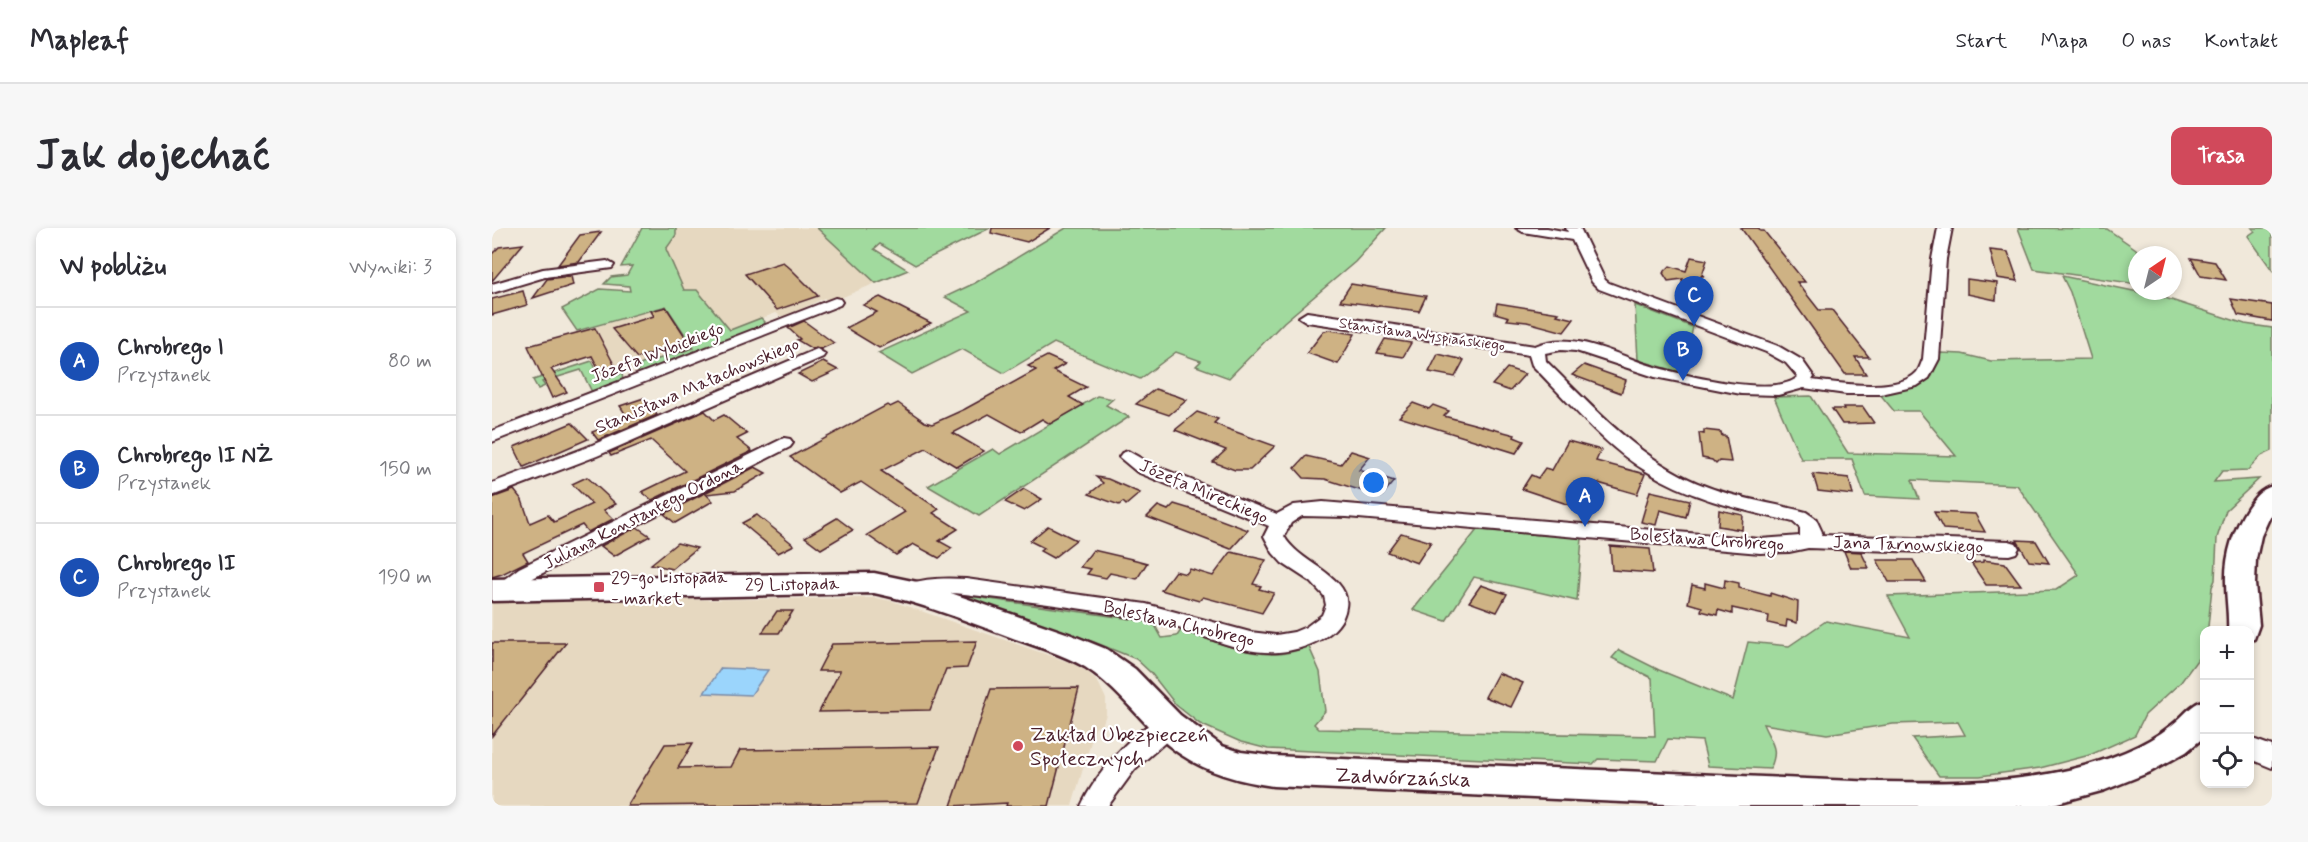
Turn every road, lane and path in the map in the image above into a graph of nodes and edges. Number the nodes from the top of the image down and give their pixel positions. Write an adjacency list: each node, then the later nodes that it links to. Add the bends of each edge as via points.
1 (1523, 228): 3 (street)
2 (1932, 228): 4 (street, via 1936,238)
3 (1575, 232): 11 (street, via 1604,286 1772,349 1803,369 1806,376)
4 (1944, 235): 11 (street, via 1931,359 1920,378 1891,388 1838,389)
5 (607, 265): 6 (street, via 543,273)
6 (492, 289)
7 (835, 303): 12 (street, Józefa Wybickiego)
8 (1306, 317): 9 (street, Stanisława Wyspiańskiego)
9 (1537, 351): 11 (street, via 1568,345 1649,371 1731,387 1769,390); 18 (street, Bolesława Chrobrego, via 1538,362 1621,444 1652,467 1700,491 1799,517 1809,524 1812,532)
10 (817, 354): 15 (street, Stanisława Małachowskiego, via 591,452)
11 (1802, 383)
12 (492, 437)
13 (784, 443): 20 (street, Juliana Konstantego Ordona)
14 (1128, 457): 17 (street, Józefa Mireckiego, via 1144,468)
15 (492, 490)
16 (2272, 495): 22 (street, via 2258,509 2242,554)
17 (1280, 523): 18 (street, Bolesława Chrobrego, via 1294,512 1316,509 1760,546); 21 (street, Bolesława Chrobrego, via 1274,536 1283,552 1327,583 1335,596 1336,609 1319,629 1289,642 1253,640 1112,605 964,587 929,585)
18 (1808, 541): 19 (street, Jana Tarnowskiego)
19 (2009, 548)
20 (499, 590): 21 (street, 29 Listopada, via 874,583)
21 (912, 590): 24 (street, 29 Listopada, via 1095,658 1124,678)
22 (2243, 626)
23 (2200, 722): 24 (street, Zadwórzańska, via 2161,752 2108,776 2052,791 1974,799 1273,771 1241,767 1210,756)
24 (1168, 725): 27 (street, via 1107,782)
25 (2254, 750): 26 (street)
26 (2272, 757)
27 (1094, 806)

